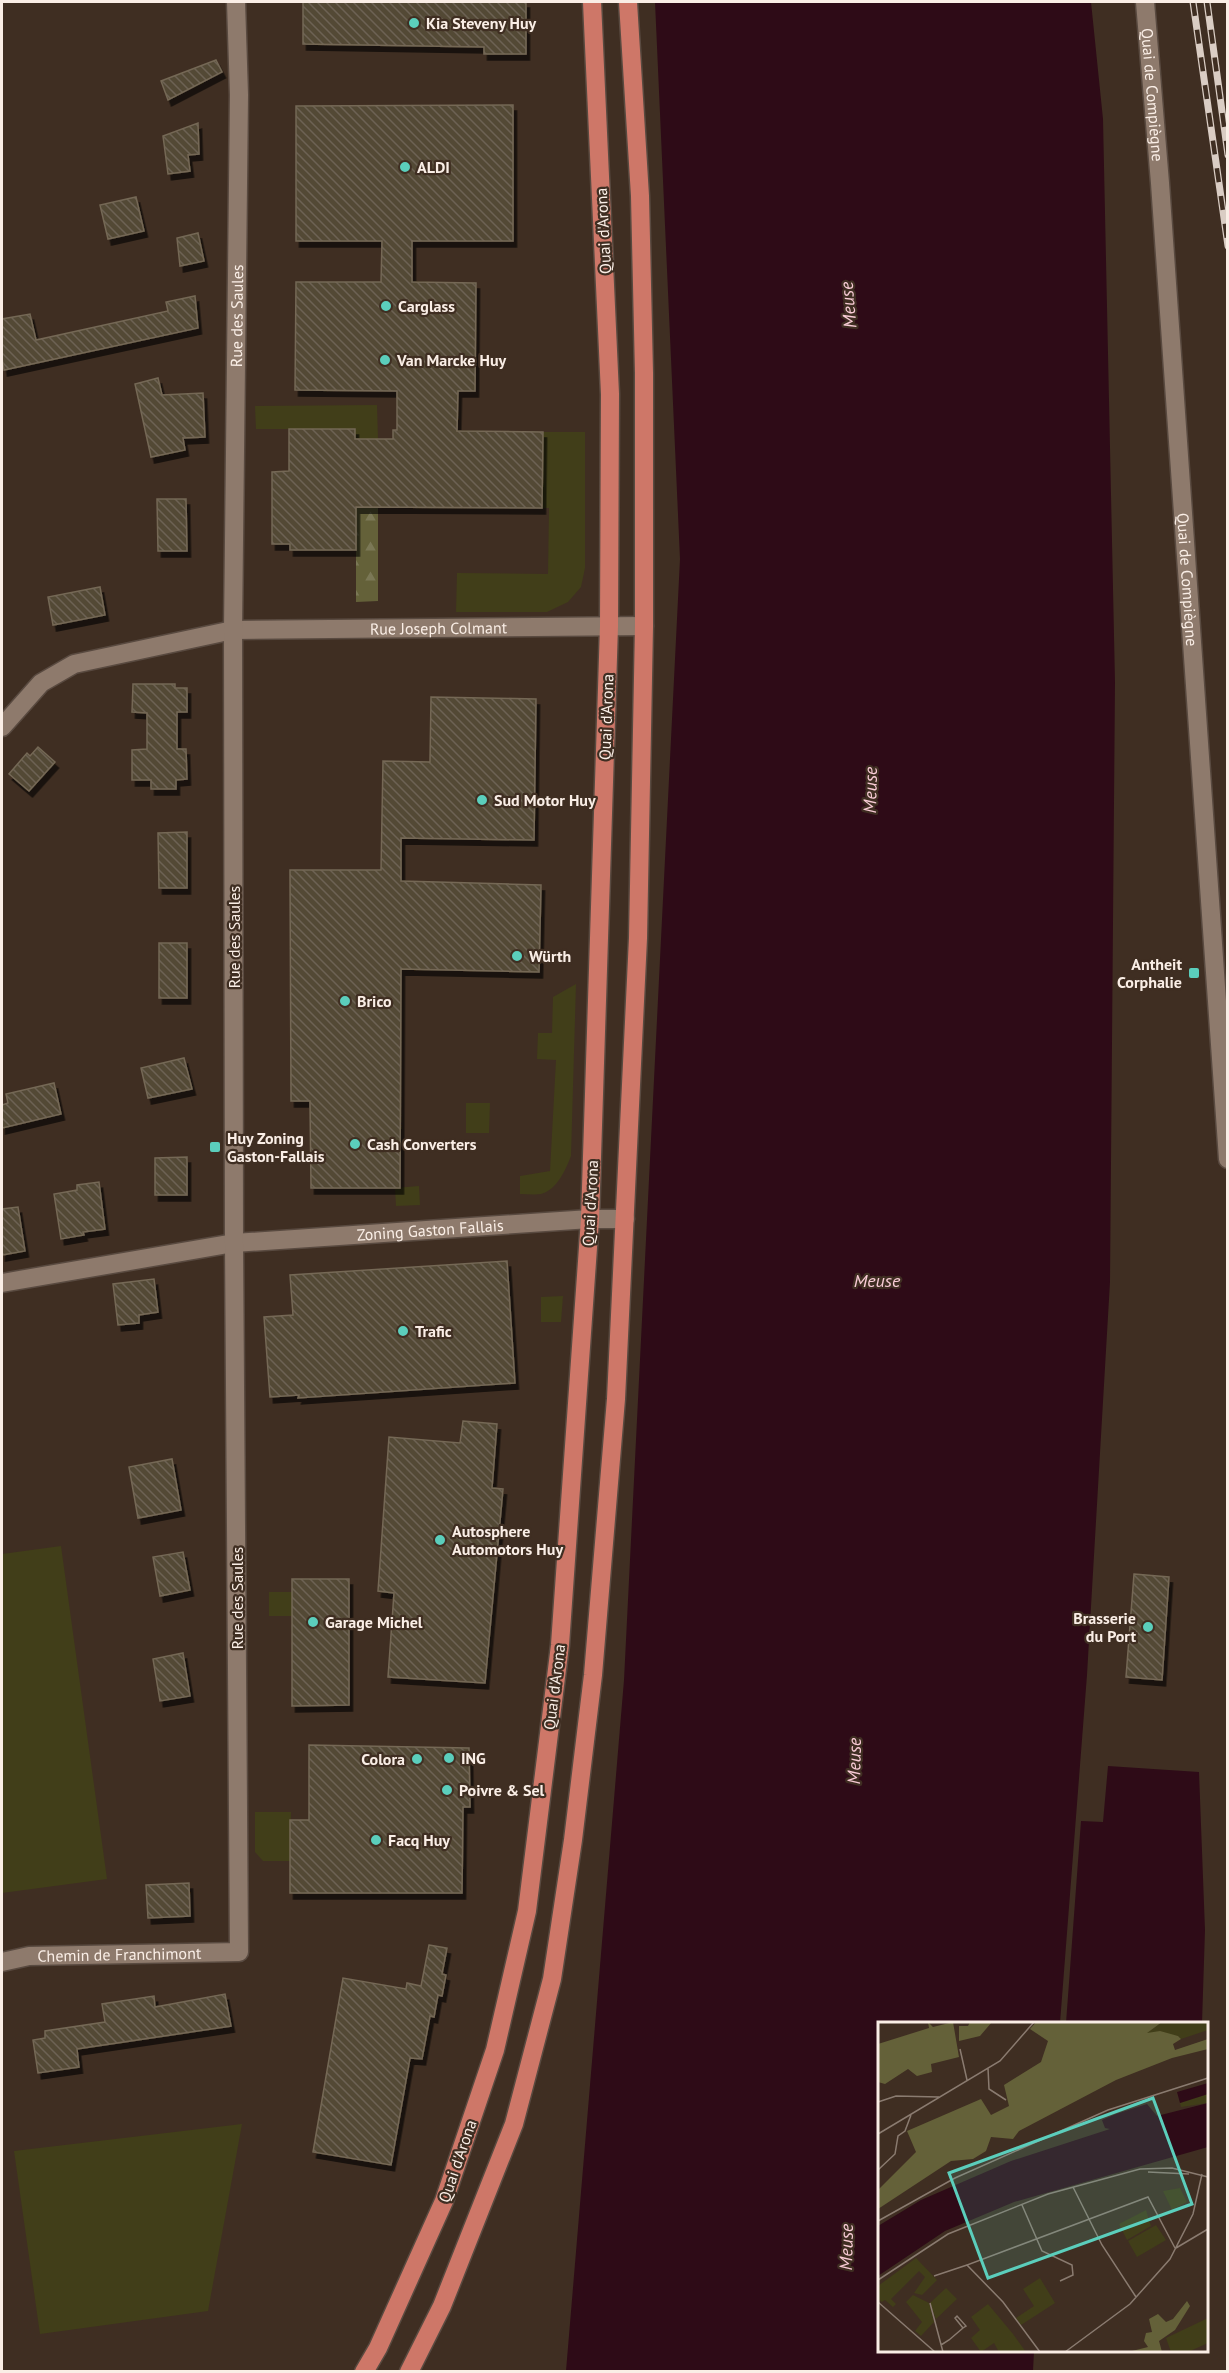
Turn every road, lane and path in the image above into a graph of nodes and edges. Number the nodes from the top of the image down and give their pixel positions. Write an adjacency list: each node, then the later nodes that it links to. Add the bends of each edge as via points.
1 (236, 2): 7 (street, Rue des Saules, via 239,95)
2 (592, 2): 5 (main road, Quai d'Arona, via 610,394)
3 (628, 2): 6 (main road, via 640,196)
4 (1145, 2): 9 (street, Quai de Compiègne)
5 (609, 626): 6 (street, Rue Joseph Colmant); 7 (street, Rue Joseph Colmant); 10 (main road, Quai d'Arona)
6 (644, 626): 11 (main road, via 638,938)
7 (233, 630): 8 (street, via 74,664 41,683); 12 (street, Rue des Saules)
8 (2, 727)
9 (1227, 1159)
10 (590, 1220): 11 (street, Zoning Gaston Fallais); 12 (street, Zoning Gaston Fallais); 16 (main road, Quai d'Arona, via 560,1645 527,1911 495,2050 444,2201)
11 (625, 1220): 17 (main road, via 616,1398 593,1675 552,1979 514,2124 442,2306)
12 (234, 1244): 13 (street); 14 (street, Rue des Saules)
13 (2, 1283)
14 (239, 1952): 15 (street, Chemin de Franchimont, via 29,1956)
15 (2, 1962)
16 (364, 2372)
17 (409, 2372)

